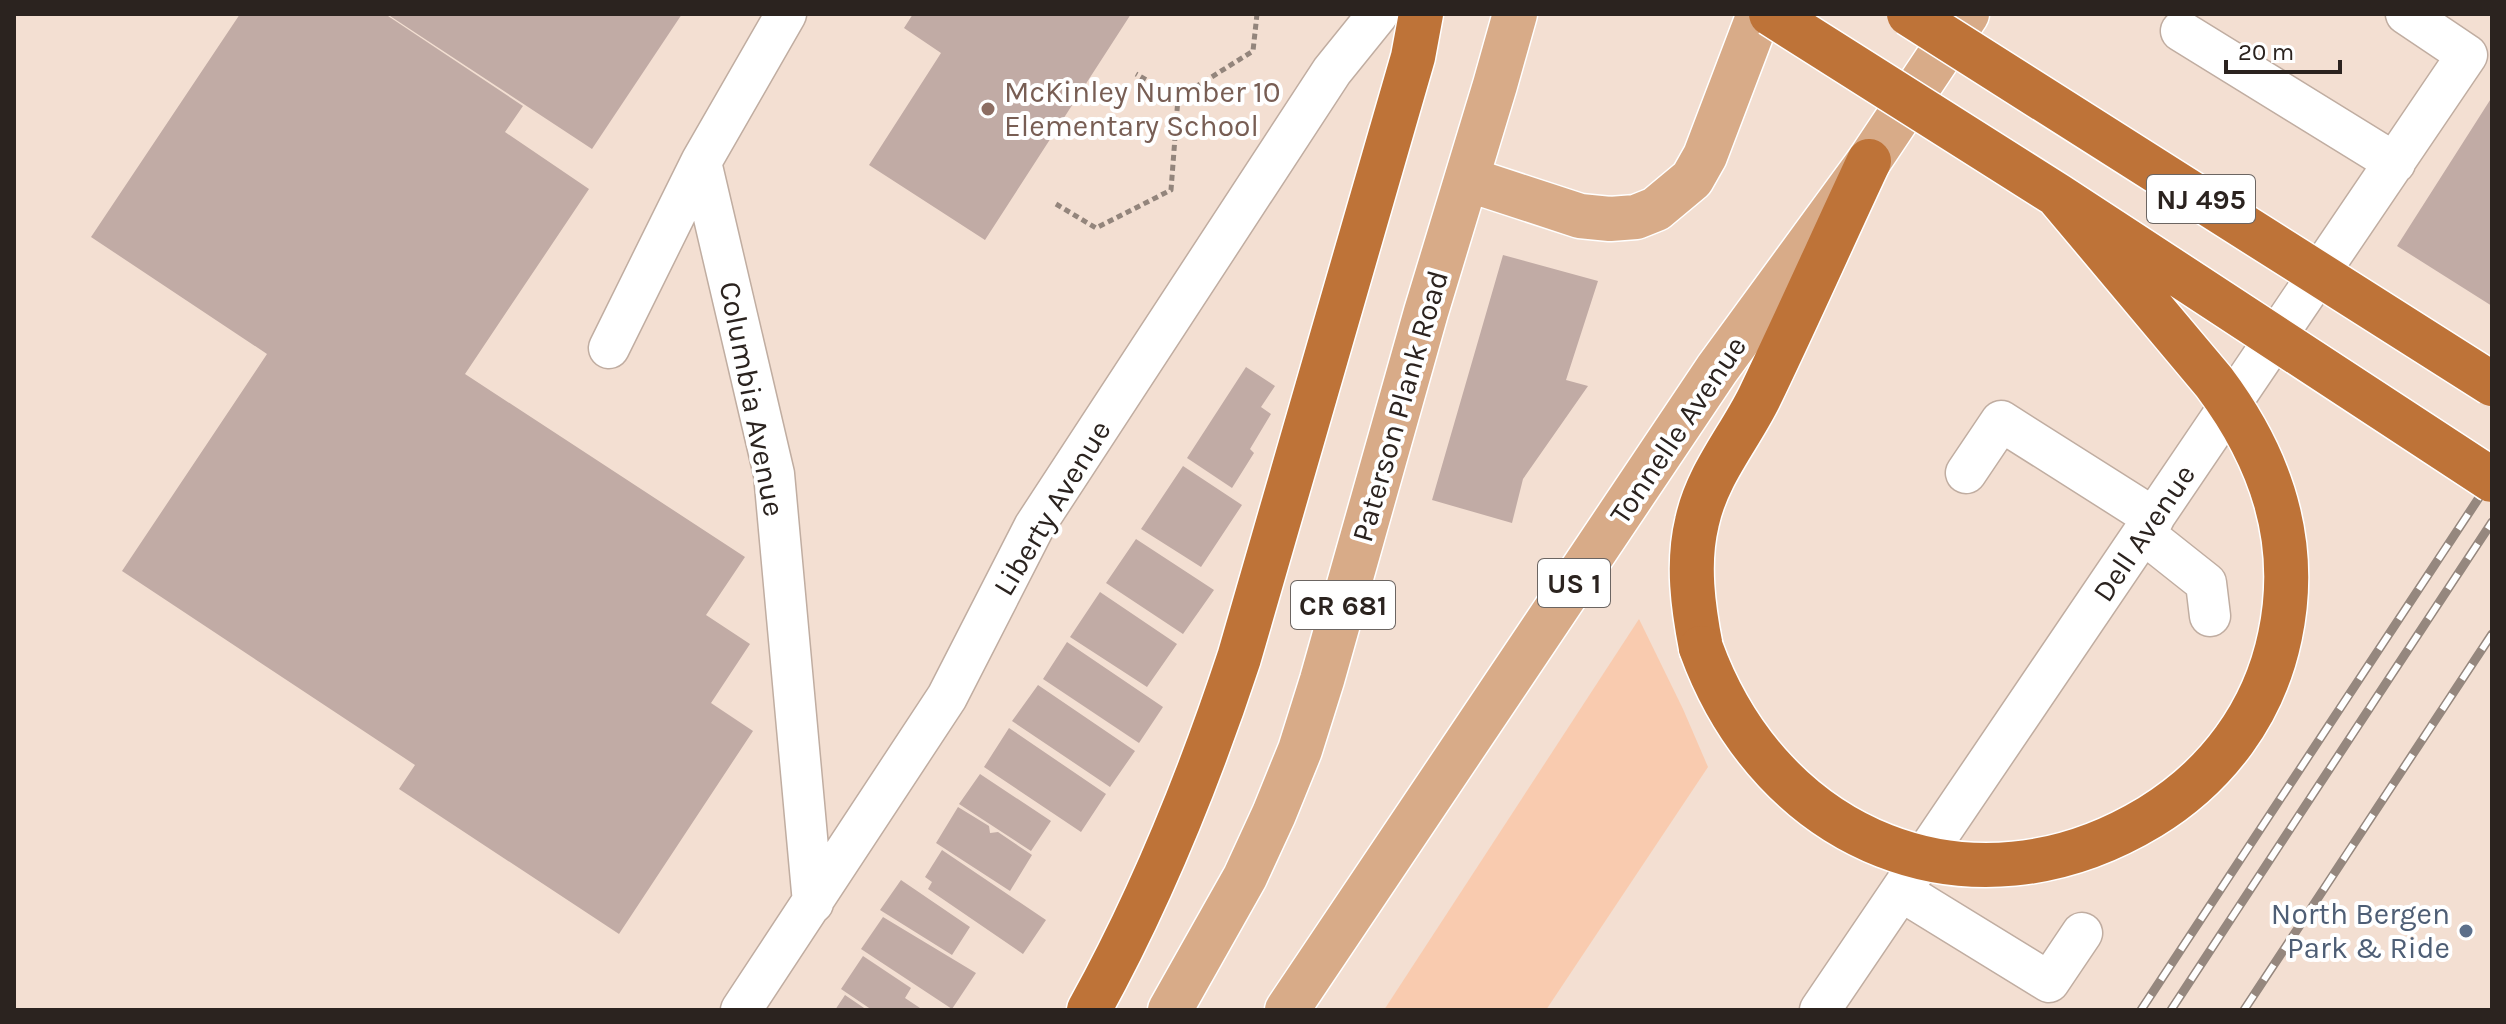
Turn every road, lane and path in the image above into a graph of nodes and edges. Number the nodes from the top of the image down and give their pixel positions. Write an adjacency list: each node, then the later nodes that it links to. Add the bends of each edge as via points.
1 (786, 14): 15 (street)
2 (1257, 14): 13 (path, via 1253,51)
3 (1378, 14): 27 (street, Liberty Avenue, via 1315,97 1034,527 947,697)
4 (1421, 14): 30 (highway, via 1239,658 1162,861)
5 (1515, 14): 17 (main road, Paterson Plank Road / CR 681)
6 (1759, 14): 17 (main road, via 1705,156 1692,179 1656,209 1636,217 1580,216)
7 (1771, 14): 18 (highway, NJ 495, bridge)
8 (1909, 14): 21 (highway, NJ 495, bridge)
9 (1967, 14): 14 (main road, Tonnelle Avenue / US 1)
10 (2406, 14): 16 (street, Dell Avenue, via 2467,55)
11 (2181, 31): 16 (street)
12 (1136, 74): 13 (path)
13 (1178, 98): 19 (path, via 1171,190 1096,228)
14 (1869, 161): 18 (highway, bridge, via 1757,402 1703,497 1691,562 1701,648 1710,674 1751,744 1809,804 1856,834 1912,856 1995,864 2054,858 2133,827 2184,796 2239,735 2265,689 2284,617 2285,547 2274,492 2254,442 2222,392); 32 (main road, Tonnelle Avenue / US 1, via 1717,369)
15 (701, 162): 20 (street); 27 (street, Columbia Avenue, via 774,474)
16 (2395, 163): 24 (street, Dell Avenue)
17 (1467, 179): 31 (main road, Paterson Plank Road / CR 681, via 1300,750 1245,877)
18 (2057, 195): 23 (highway, NJ 495, bridge)
19 (1056, 204)
20 (609, 348)
21 (2492, 384)
22 (1966, 473): 24 (street, via 2001,421)
23 (2492, 480)
24 (2148, 526): 25 (street, via 2206,583); 26 (street, Dell Avenue)
25 (2210, 616)
26 (1901, 891): 28 (street, via 2049,982); 33 (street, Dell Avenue)
27 (813, 903): 29 (street, Liberty Avenue)
28 (2082, 933)
29 (741, 1010)
30 (1089, 1010)
31 (1170, 1010)
32 (1287, 1010)
33 (1820, 1010)

